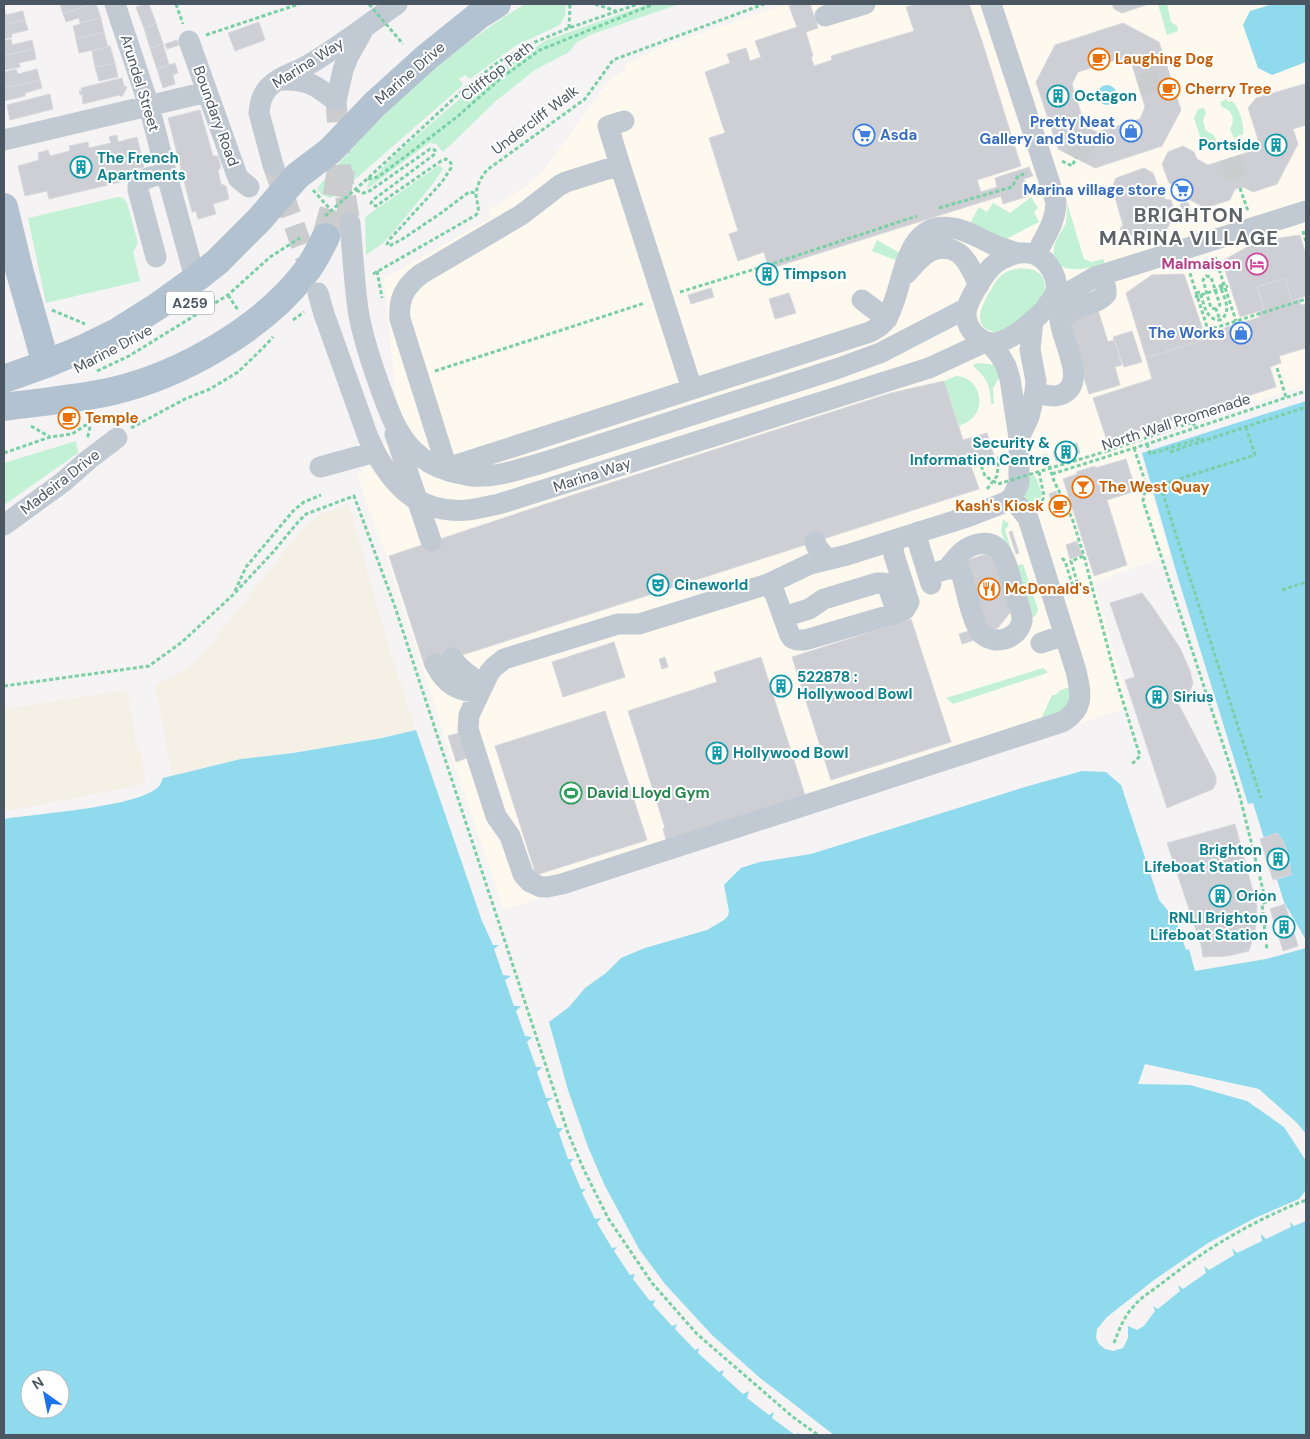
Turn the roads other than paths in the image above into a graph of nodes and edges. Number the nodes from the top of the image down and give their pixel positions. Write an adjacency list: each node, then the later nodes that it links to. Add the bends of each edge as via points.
1 (114, 4): 11 (street, Arundel Street)
2 (397, 4): 7 (street, Marina Way)
3 (497, 4): 14 (main road, Marine Drive / A259, via 427,57)
4 (865, 4): 6 (street)
5 (991, 4): 23 (street, via 1056,202 1053,223)
6 (825, 16)
7 (366, 25): 9 (street, Marina Way, via 308,65); 9 (street, Marina Way, via 348,57 336,101 307,82)
8 (189, 41): 10 (street, Boundary Road)
9 (277, 80): 15 (street, Marina Way, via 262,95 259,113)
10 (207, 92): 11 (street); 18 (street, Boundary Road, via 238,178)
11 (149, 106): 13 (street); 17 (street, Arundel Street)
12 (624, 121): 16 (street, via 608,126)
13 (4, 140)
14 (330, 151): 27 (main road, Marine Drive / A259, via 297,176 259,220); 41 (main road, Marine Drive / A259, via 310,186 268,234 173,317 85,366)
15 (274, 165)
16 (620, 165): 39 (street); 39 (street, via 560,185 530,210 421,274 403,292 399,316 446,468)
17 (166, 172): 24 (street, via 145,179 138,186); 27 (street, Arundel Street, via 192,268)
18 (249, 187)
19 (5, 218): 37 (main road)
20 (1304, 220): 26 (street)
21 (350, 223): 43 (street, Marina Way, bridge, via 360,321)
22 (316, 230): 42 (main road, via 316,257 296,285 229,341 182,367 138,384 112,391)
23 (1026, 254): 25 (street, via 1045,262); 28 (street, via 994,245 958,229 936,228 922,235 914,244); 29 (street, via 995,263)
24 (156, 257)
25 (1051, 270): 26 (street); 32 (street, via 1056,287)
26 (1099, 276): 32 (street); 40 (street, via 1106,294 1101,299 1077,307 1060,321 1073,370 1072,385 1058,396)
27 (198, 277): 37 (main road, Marine Drive / A259, via 117,332)
28 (902, 279): 29 (street, via 928,252 945,248 958,252 965,259); 34 (street)
29 (979, 285): 33 (street)
30 (318, 293): 46 (street, Marina Way, bridge)
31 (862, 300): 34 (street)
32 (1048, 304): 35 (street)
33 (967, 308): 36 (street, via 966,319 970,328); 43 (street, Marina Way, bridge, via 908,340 836,369 542,463 493,475 471,476 433,465 414,450)
34 (887, 319): 39 (street, via 866,334)
35 (1033, 320): 36 (street, via 1008,338); 40 (street, via 1030,350)
36 (987, 342): 45 (street, via 1006,366); 46 (street, Marina Way, bridge, via 929,368 498,504 468,510 439,508 414,499 390,476)
37 (46, 364): 38 (main road, A259)
38 (4, 379)
39 (692, 389)
40 (1035, 392): 45 (street, via 1029,417)
41 (4, 393)
42 (4, 407)
43 (389, 412): 52 (street, bridge)
44 (117, 438): 49 (street, Madeira Drive)
45 (1018, 438): 48 (street, via 1019,482)
46 (375, 452): 47 (street)
47 (320, 467)
48 (1012, 498): 50 (street, via 1000,506); 57 (street, via 1028,518 1035,536)
49 (4, 525)
50 (918, 532): 51 (street); 53 (street, via 918,542)
51 (894, 540): 54 (street, via 847,555 821,550 810,564); 55 (street, via 892,547 909,602)
52 (431, 541)
53 (935, 576): 53 (street, via 972,546 994,545 1008,570 1022,616 1019,628 1010,638 1000,640 982,634 961,572 956,568)
54 (768, 584): 56 (street); 60 (street, via 639,624 618,624 504,659 489,673)
55 (897, 613): 56 (street, via 805,640 792,638); 56 (street, via 888,587 877,583 824,599 808,609)
56 (783, 617)
57 (1064, 635): 58 (street); 60 (street, via 1081,694 1074,712 1062,722 547,887 534,884 523,874 510,836 493,807 468,730 469,715)
58 (1041, 643)
59 (444, 661): 60 (street, via 473,677)
60 (482, 689)

